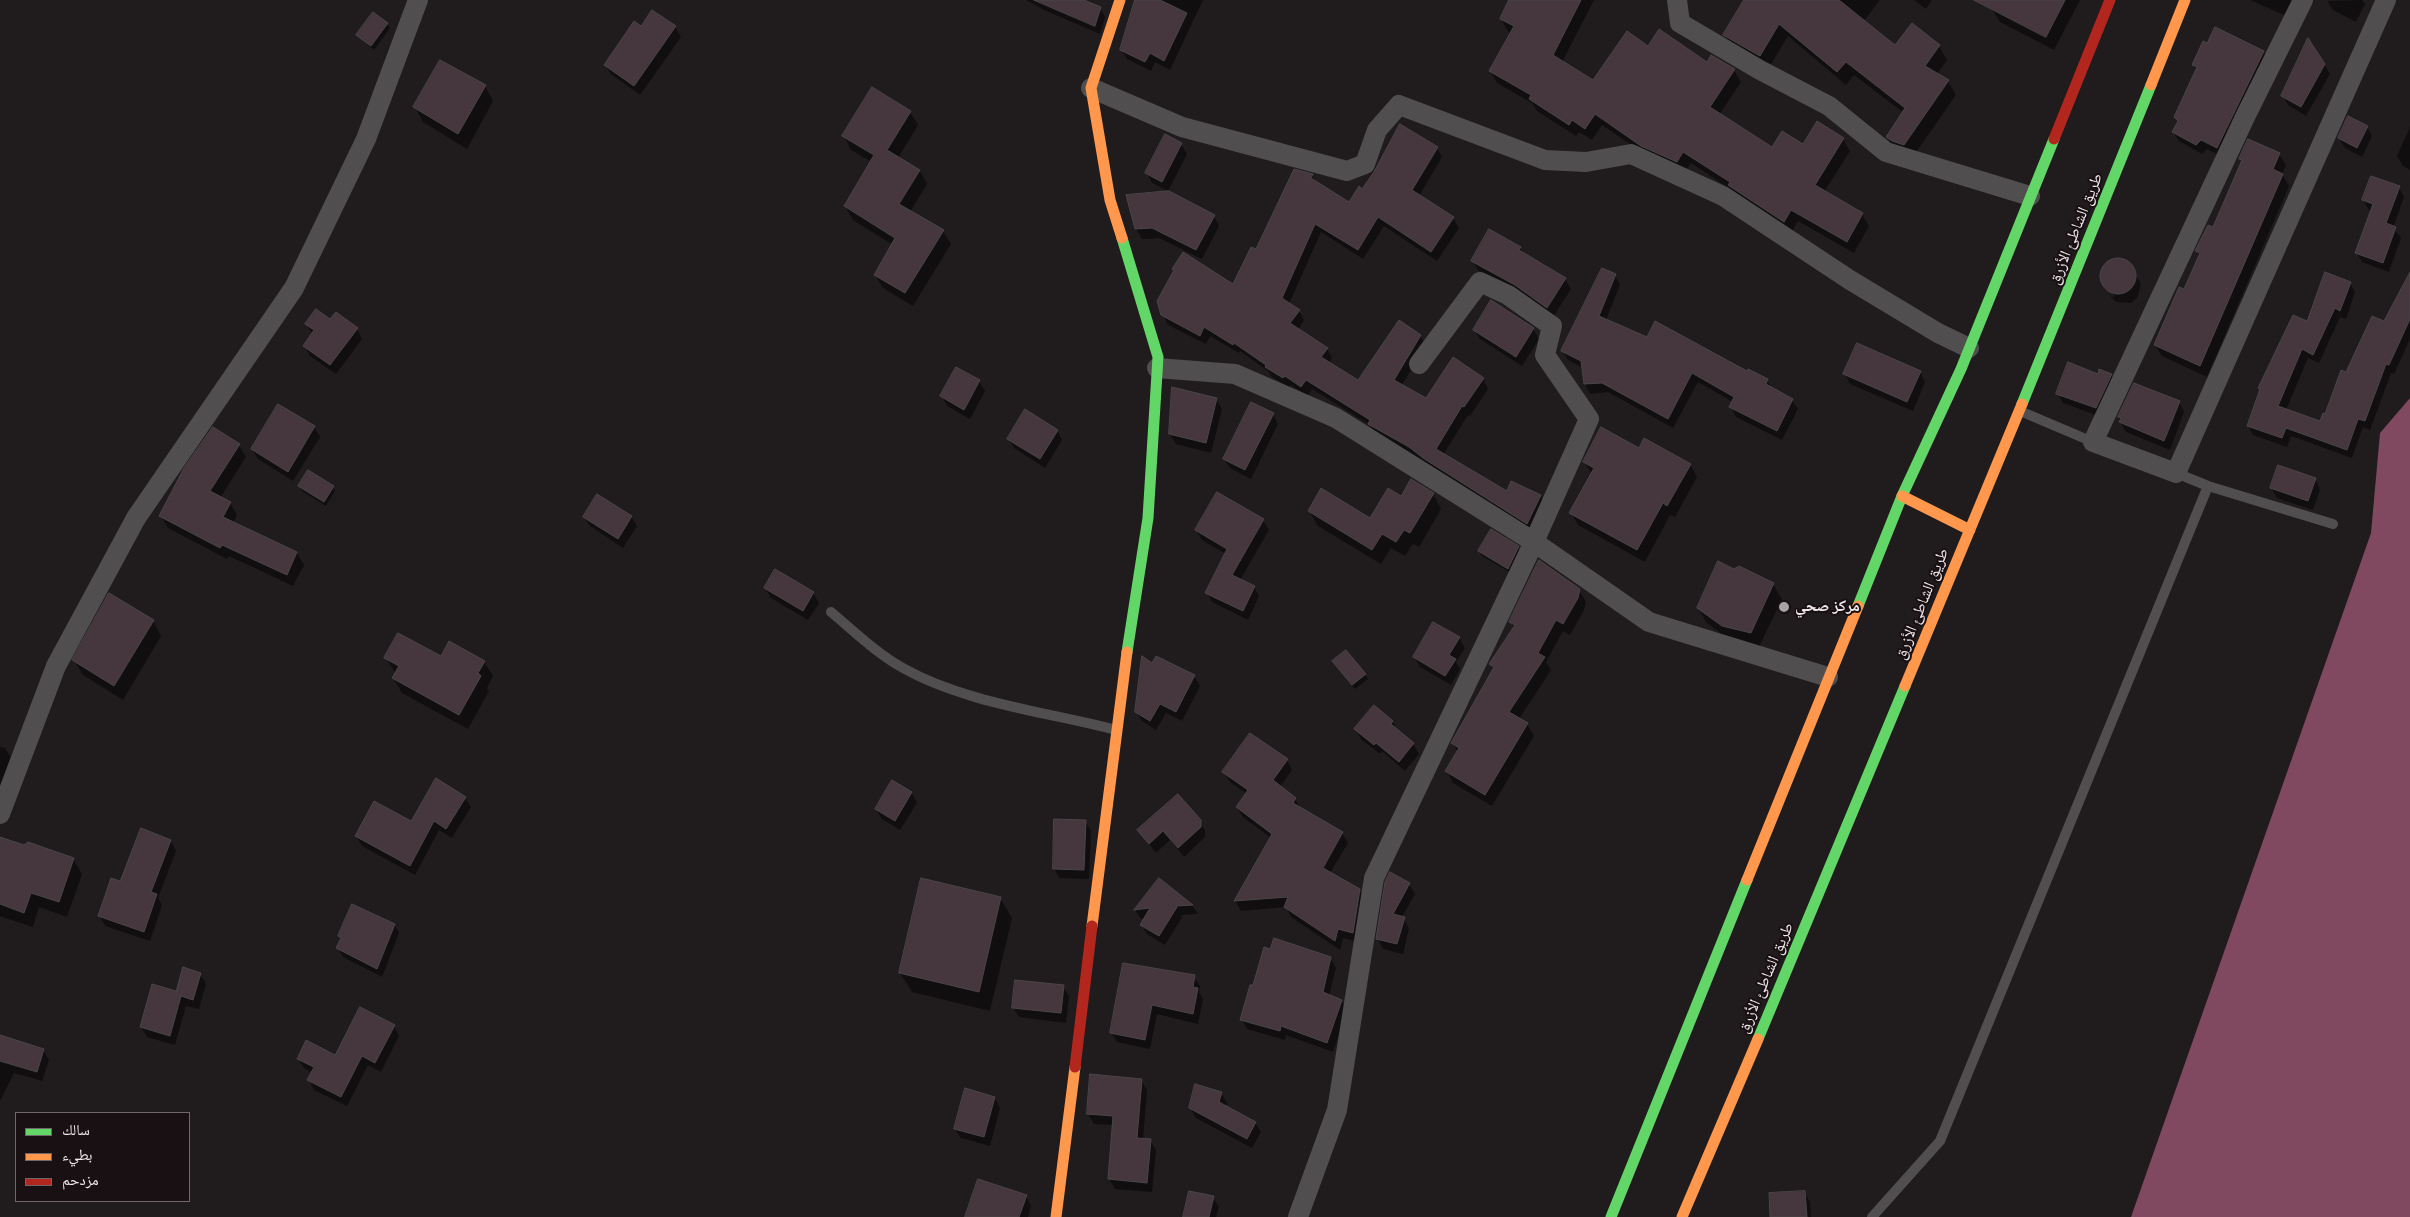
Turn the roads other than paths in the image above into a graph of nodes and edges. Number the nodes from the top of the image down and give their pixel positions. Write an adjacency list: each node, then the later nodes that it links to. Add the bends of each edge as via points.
1 (418, 0): 24 (street, via 366,139 294,288 136,518 56,666)
2 (1120, 0): 8 (main road)
3 (1677, 0): 9 (street, via 1680,23 1829,106 1886,152)
4 (2110, 0): 9 (main road)
5 (2185, 0): 13 (main road, طريق الشاطئ الأزرق)
6 (2303, 0): 14 (street)
7 (2386, 0): 15 (street)
8 (1092, 88): 10 (street, via 1182,127 1347,171 1365,164 1377,130 1399,105 1545,160 1586,162 1631,154 1723,196 1850,280); 12 (main road, via 1110,200 1158,357)
9 (2030, 196): 10 (main road)
10 (1969, 348): 17 (main road)
11 (1419, 364): 20 (street, via 1480,282 1508,295 1552,326 1544,355 1589,419)
12 (1157, 368): 20 (street, via 1235,374 1336,418); 23 (main road, via 1148,518)
13 (2019, 411): 14 (lane); 19 (main road, طريق الشاطئ الأزرق)
14 (2093, 442): 15 (street)
15 (2176, 473): 16 (lane)
16 (2208, 486): 18 (lane); 29 (lane, via 1940,1141)
17 (1902, 496): 19 (main road); 22 (main road)
18 (2333, 524)
19 (1970, 530): 28 (main road, طريق الشاطئ الأزرق)
20 (1534, 542): 22 (street, via 1649,622); 26 (street, via 1374,878 1336,1110)
21 (831, 612): 23 (lane, via 902,668 938,686)
22 (1828, 677): 27 (main road)
23 (1117, 730): 25 (main road)
24 (0, 814)
25 (1056, 1217)
26 (1298, 1217)
27 (1611, 1217)
28 (1682, 1217)
29 (1872, 1217)

